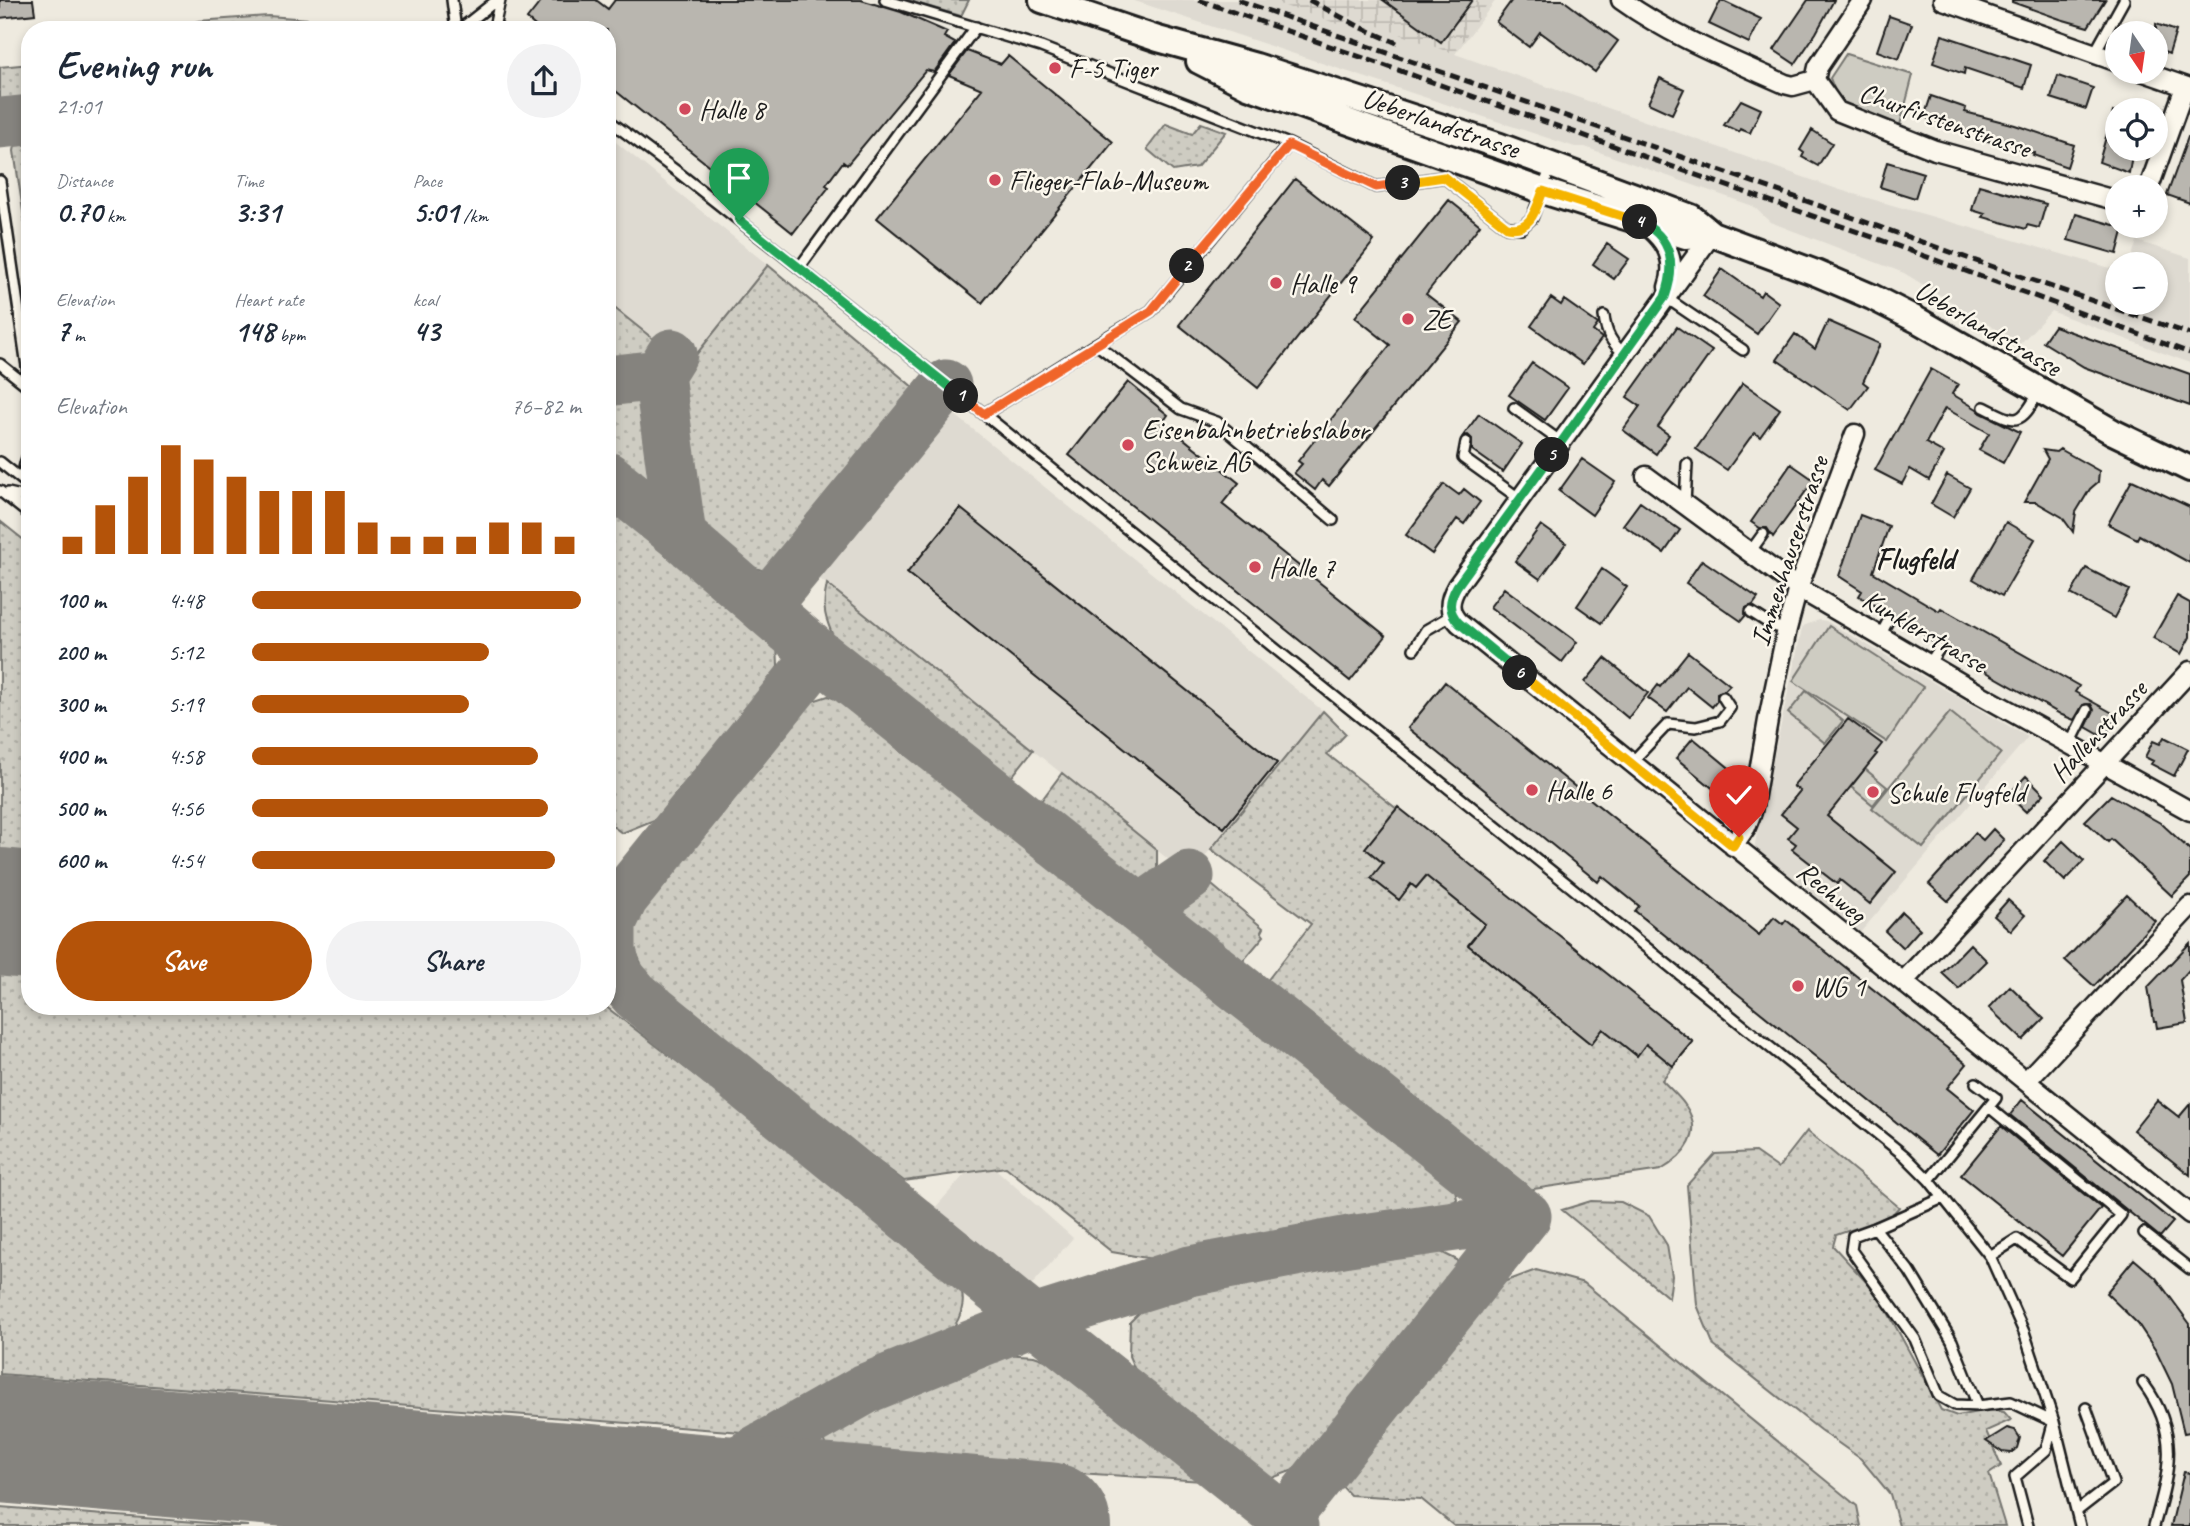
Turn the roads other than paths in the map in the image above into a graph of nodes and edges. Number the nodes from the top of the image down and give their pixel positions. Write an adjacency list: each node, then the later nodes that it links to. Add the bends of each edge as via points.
1 (452, 0): 9 (lane)
2 (498, 0): 10 (lane); 11 (lane)
3 (885, 0): 12 (lane)
4 (1042, 0): 13 (main road, Ueberlandstrasse)
5 (1621, 0): 16 (street, via 1715,53 1785,85)
6 (1863, 0): 16 (street, via 1818,67)
7 (1943, 0): 14 (street)
8 (2124, 0): 14 (lane)
9 (456, 21)
10 (470, 21)
11 (495, 21)
12 (976, 27): 20 (lane, via 1053,52); 28 (lane)
13 (1158, 39): 21 (main road, Ueberlandstrasse, via 1256,66); 24 (main road, Ueberlandstrasse, via 1248,86)
14 (2094, 54): 15 (street)
15 (2105, 58)
16 (1815, 80): 25 (street, Churfirstenstrasse, via 1837,111 1935,150)
17 (2168, 80): 18 (street)
18 (2188, 87): 22 (street)
19 (616, 126): 28 (lane)
20 (1289, 145): 24 (lane, via 1376,187 1444,177 1514,229 1532,218); 32 (lane, via 1151,311)
21 (1552, 164): 24 (lane); 27 (main road, Ueberlandstrasse, via 1691,217)
22 (2154, 175)
23 (0, 181): 31 (lane)
24 (1543, 191): 26 (main road, Ueberlandstrasse)
25 (2105, 197)
26 (1644, 223): 27 (main road, Ueberlandstrasse, via 1686,236); 29 (street, via 1670,253 1672,270)
27 (1712, 233): 29 (street); 37 (main road, Ueberlandstrasse, via 1872,297)
28 (799, 268): 40 (lane)
29 (1665, 297): 33 (lane); 34 (street)
30 (1604, 316): 34 (lane, via 1606,334)
31 (21, 326)
32 (1096, 344): 40 (lane); 54 (lane, via 1181,409 1217,422)
33 (1743, 350)
34 (1625, 354): 43 (street)
35 (0, 364): 36 (lane)
36 (21, 381)
37 (2039, 391): 38 (lane, via 2019,420); 46 (main road, Ueberlandstrasse)
38 (1984, 407)
39 (1514, 408): 43 (lane)
40 (984, 414): 77 (lane, via 1905,1156)
41 (1855, 433): 57 (street, Immenhauserstrasse)
42 (1466, 442): 51 (lane, via 1463,458)
43 (1561, 442): 51 (street)
44 (0, 462): 48 (lane)
45 (1688, 464): 52 (lane)
46 (2190, 469)
47 (1646, 476): 52 (street, Kunklerstrasse)
48 (21, 481)
49 (0, 491): 50 (lane); 53 (lane)
50 (21, 497)
51 (1520, 499): 58 (street, via 1457,586)
52 (1685, 505): 56 (street, Kunklerstrasse)
53 (21, 507)
54 (1333, 520)
55 (1763, 534): 56 (lane)
56 (1750, 552): 57 (street, Kunklerstrasse)
57 (1798, 588): 61 (street, Immenhauserstrasse); 62 (street, Kunklerstrasse)
58 (1451, 610): 63 (lane, via 1426,630); 68 (street, Rechweg, via 1459,623)
59 (1751, 612): 61 (lane)
60 (1889, 619): 62 (lane)
61 (1787, 629): 71 (street, Immenhauserstrasse, via 1752,813)
62 (1880, 636): 67 (street, Kunklerstrasse, via 1934,657)
63 (1414, 649)
64 (2190, 671): 69 (street, Hallenstrasse)
65 (1723, 697): 68 (lane, via 1730,708 1720,721 1696,727 1668,724)
66 (2087, 710): 67 (lane)
67 (2070, 744): 69 (street, Kunklerstrasse)
68 (1631, 763): 71 (street, Rechweg)
69 (2104, 763): 70 (street, Kunklerstrasse); 73 (street, Hallenstrasse)
70 (2190, 811)
71 (1733, 846): 73 (street, Rechweg)
72 (2190, 906): 74 (street)
73 (1903, 982): 74 (street, Rechweg)
74 (2027, 1080): 79 (street, Rechweg)
75 (1976, 1083): 76 (lane, via 1996,1098)
76 (1989, 1107): 77 (lane); 82 (lane, via 2121,1215 2070,1278 2017,1239)
77 (1929, 1180): 78 (lane)
78 (1944, 1198): 80 (lane); 82 (lane)
79 (2190, 1214)
80 (1875, 1228): 85 (lane, via 1910,1272 1952,1341); 85 (lane, via 1853,1236 1851,1251 1915,1339 1939,1396 1955,1405)
81 (2144, 1233): 83 (lane)
82 (1990, 1256): 87 (lane, via 2024,1332)
83 (2190, 1269)
84 (2143, 1383): 91 (lane, via 2167,1425 2165,1487)
85 (1978, 1406): 87 (lane, via 2011,1402)
86 (2086, 1408): 88 (lane, via 2113,1483)
87 (2054, 1422): 88 (lane); 89 (lane, via 2046,1450 2015,1477)
88 (2077, 1511): 90 (lane)
89 (2028, 1526)
90 (2080, 1526)
91 (2154, 1526)

